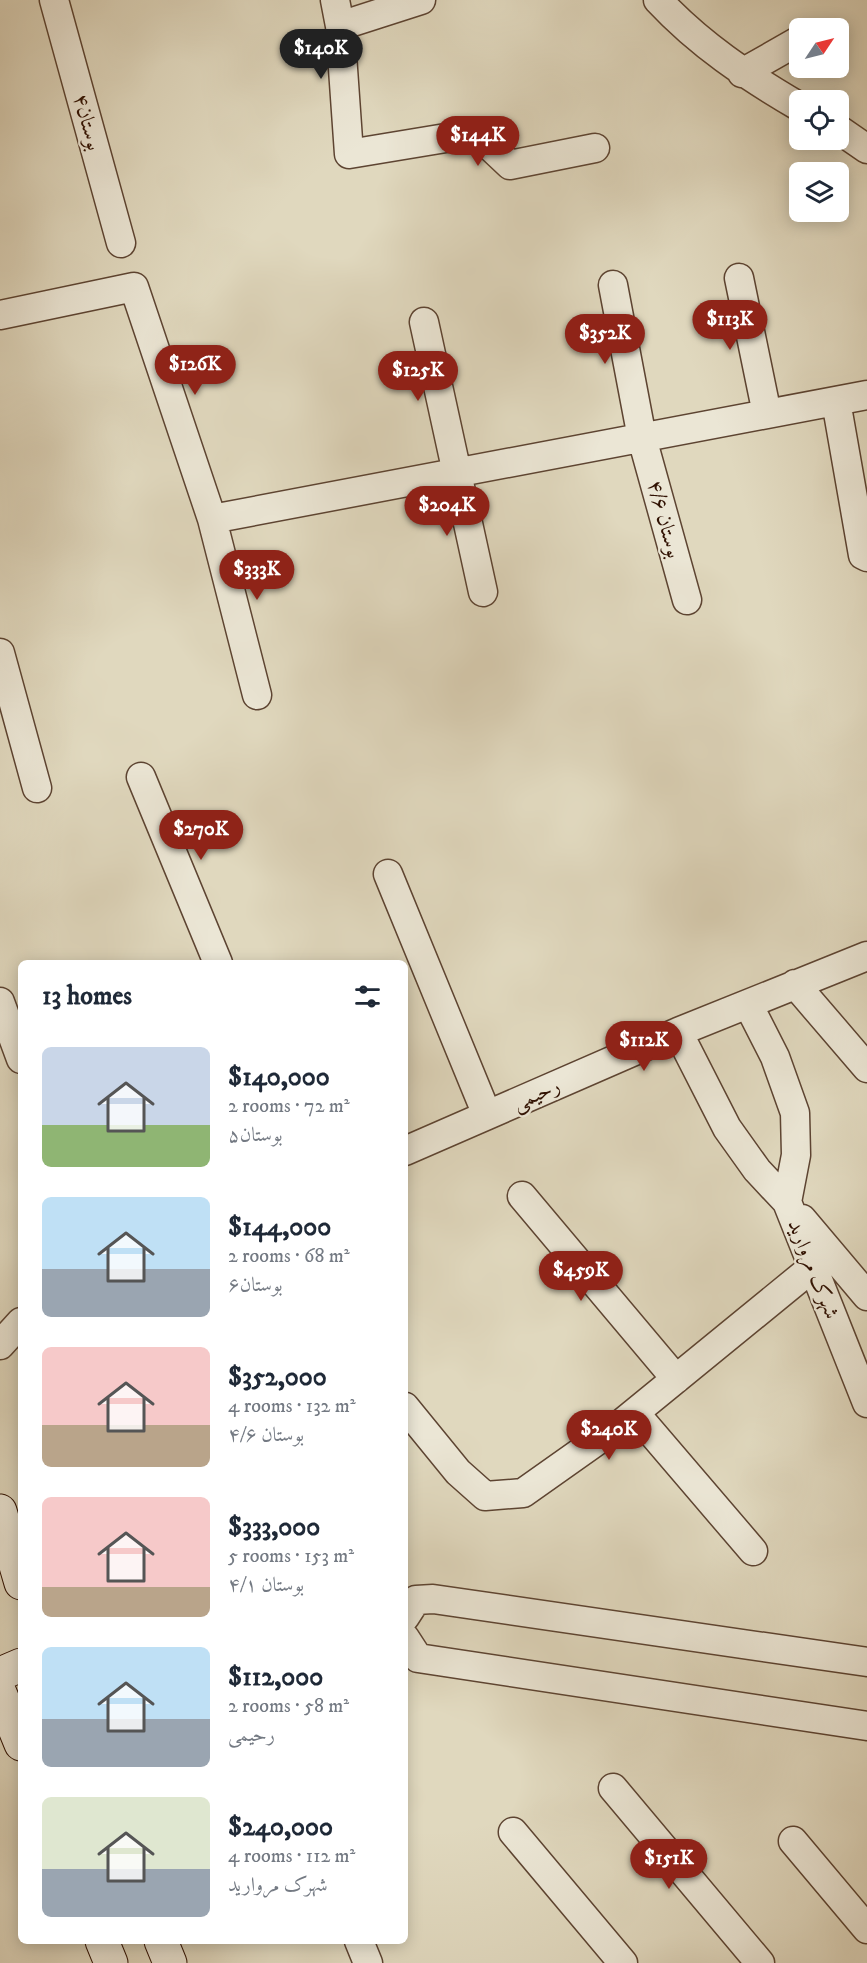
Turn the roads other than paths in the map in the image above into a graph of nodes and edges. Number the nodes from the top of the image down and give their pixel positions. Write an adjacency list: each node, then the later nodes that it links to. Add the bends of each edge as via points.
1 (54, 0): 11 (street, بوستان۴)
2 (422, 0): 4 (street)
3 (658, 0): 6 (street, via 675,19)
4 (338, 13): 9 (street, via 350,154 476,133 510,165)
5 (789, 46): 6 (street)
6 (742, 73): 7 (street)
7 (789, 101)
8 (849, 137): 10 (street)
9 (595, 148)
10 (867, 149)
11 (121, 243)
12 (739, 278): 18 (street)
13 (613, 285): 19 (street, بوستان ۴/۶)
14 (0, 315): 21 (street, via 134,287)
15 (424, 322): 20 (street)
16 (867, 395): 17 (street)
17 (836, 401): 18 (street); 22 (street, via 863,555)
18 (767, 414): 19 (street)
19 (642, 438): 20 (street); 24 (street, بوستان ۴/۶)
20 (457, 473): 21 (street); 23 (street)
21 (212, 519): 26 (street)
22 (867, 557)
23 (483, 592)
24 (687, 600)
25 (0, 653): 28 (street)
26 (257, 695)
27 (141, 777): 31 (street)
28 (38, 788)
29 (388, 874): 38 (street)
30 (867, 956): 32 (street, رحیمی)
31 (217, 960)
32 (795, 984): 34 (street, رحیمی); 37 (street)
33 (0, 1002): 36 (street)
34 (748, 1004): 35 (street, رحیمی); 41 (street, شهرک مروارید, via 776,1057 795,1113 796,1155)
35 (678, 1032): 38 (street, رحیمی); 41 (street, شهرک مروارید, via 727,1128 757,1170)
36 (18, 1051)
37 (867, 1068)
38 (487, 1115): 39 (street, رحیمی)
39 (408, 1150)
40 (522, 1196): 48 (street)
41 (788, 1202): 42 (street, شهرک مروارید); 43 (street)
42 (813, 1267): 48 (street); 49 (street, شهرک مروارید)
43 (867, 1296)
44 (0, 1317): 45 (street)
45 (18, 1319)
46 (18, 1323): 47 (street)
47 (0, 1345)
48 (676, 1379): 51 (street)
49 (867, 1403)
50 (408, 1411): 51 (street, via 458,1472 485,1496 523,1494)
51 (635, 1413): 53 (street)
52 (0, 1512): 54 (main road)
53 (753, 1551)
54 (18, 1573)
55 (408, 1612): 57 (street, via 416,1600 433,1599)
56 (408, 1643): 61 (street, via 418,1658)
57 (867, 1662)
58 (18, 1666): 59 (main road)
59 (0, 1674)
60 (0, 1693): 62 (main road)
61 (867, 1726)
62 (18, 1737)
63 (613, 1788): 72 (street)
64 (513, 1832): 71 (street)
65 (793, 1841): 66 (street)
66 (867, 1929)
67 (103, 1944): 69 (main road)
68 (360, 1944): 70 (street)
69 (111, 1963)
70 (368, 1963)
71 (623, 1963)
72 (760, 1963)

